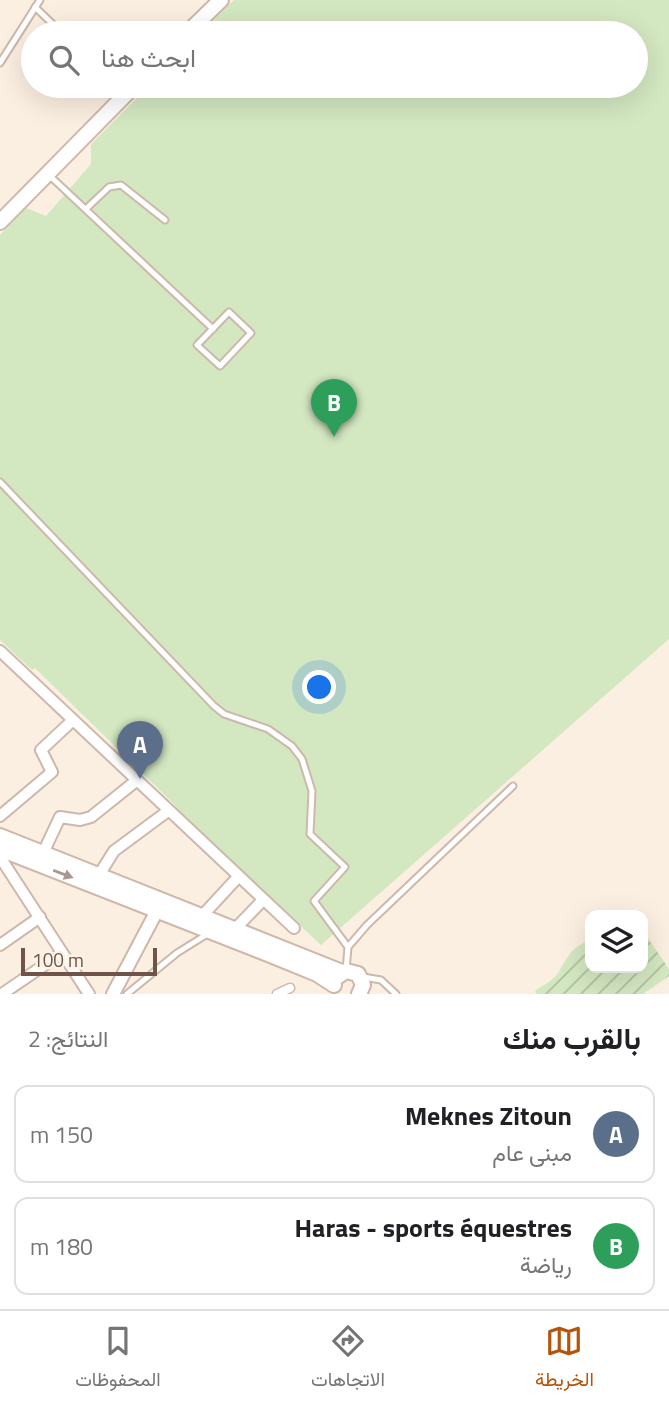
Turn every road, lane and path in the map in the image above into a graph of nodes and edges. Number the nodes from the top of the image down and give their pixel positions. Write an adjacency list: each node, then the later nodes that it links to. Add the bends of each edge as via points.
1 (40, 0): 3 (lane)
2 (220, 0): 6 (main road)
3 (35, 7): 4 (lane); 5 (lane)
4 (26, 21)
5 (50, 21)
6 (199, 21)
7 (21, 29): 8 (lane)
8 (0, 63)
9 (117, 98): 10 (main road)
10 (47, 174): 11 (lane); 13 (main road)
11 (87, 208): 12 (lane, via 109,187 121,185); 14 (lane)
12 (165, 220)
13 (0, 222)
14 (213, 328): 14 (lane, via 229,312 251,333 220,366 198,345)
15 (0, 482): 36 (lane, via 214,706 274,733 302,759 312,791 310,834 345,867 314,901)
16 (0, 652): 17 (street)
17 (72, 721): 18 (street); 21 (street, via 41,750 52,772)
18 (136, 781): 20 (street); 24 (street, via 91,817 60,817)
19 (513, 786): 36 (lane)
20 (169, 811): 26 (street, via 114,851); 27 (street)
21 (0, 816)
22 (0, 836): 24 (main road)
23 (0, 849): 29 (main road, one-way to 29)
24 (43, 853): 26 (main road)
25 (0, 857): 31 (street)
26 (99, 875): 29 (main road)
27 (238, 877): 28 (street); 30 (street)
28 (263, 900): 32 (street); 33 (street)
29 (160, 905): 30 (main road); 34 (main road); 45 (street)
30 (202, 916): 33 (main road)
31 (40, 917): 35 (street); 37 (street)
32 (294, 928)
33 (235, 929): 38 (main road)
34 (212, 932): 42 (main road, via 317,974); 46 (lane, via 177,953)
35 (0, 945)
36 (348, 947): 38 (lane)
37 (62, 953): 41 (street); 43 (street)
38 (344, 971): 40 (main road); 42 (main road)
39 (290, 988): 47 (street)
40 (362, 989): 48 (lane, via 381,980)
41 (86, 990): 44 (street)
42 (335, 990)
43 (2, 994)
44 (72, 994)
45 (113, 994)
46 (127, 994)
47 (277, 994)
48 (396, 994)

